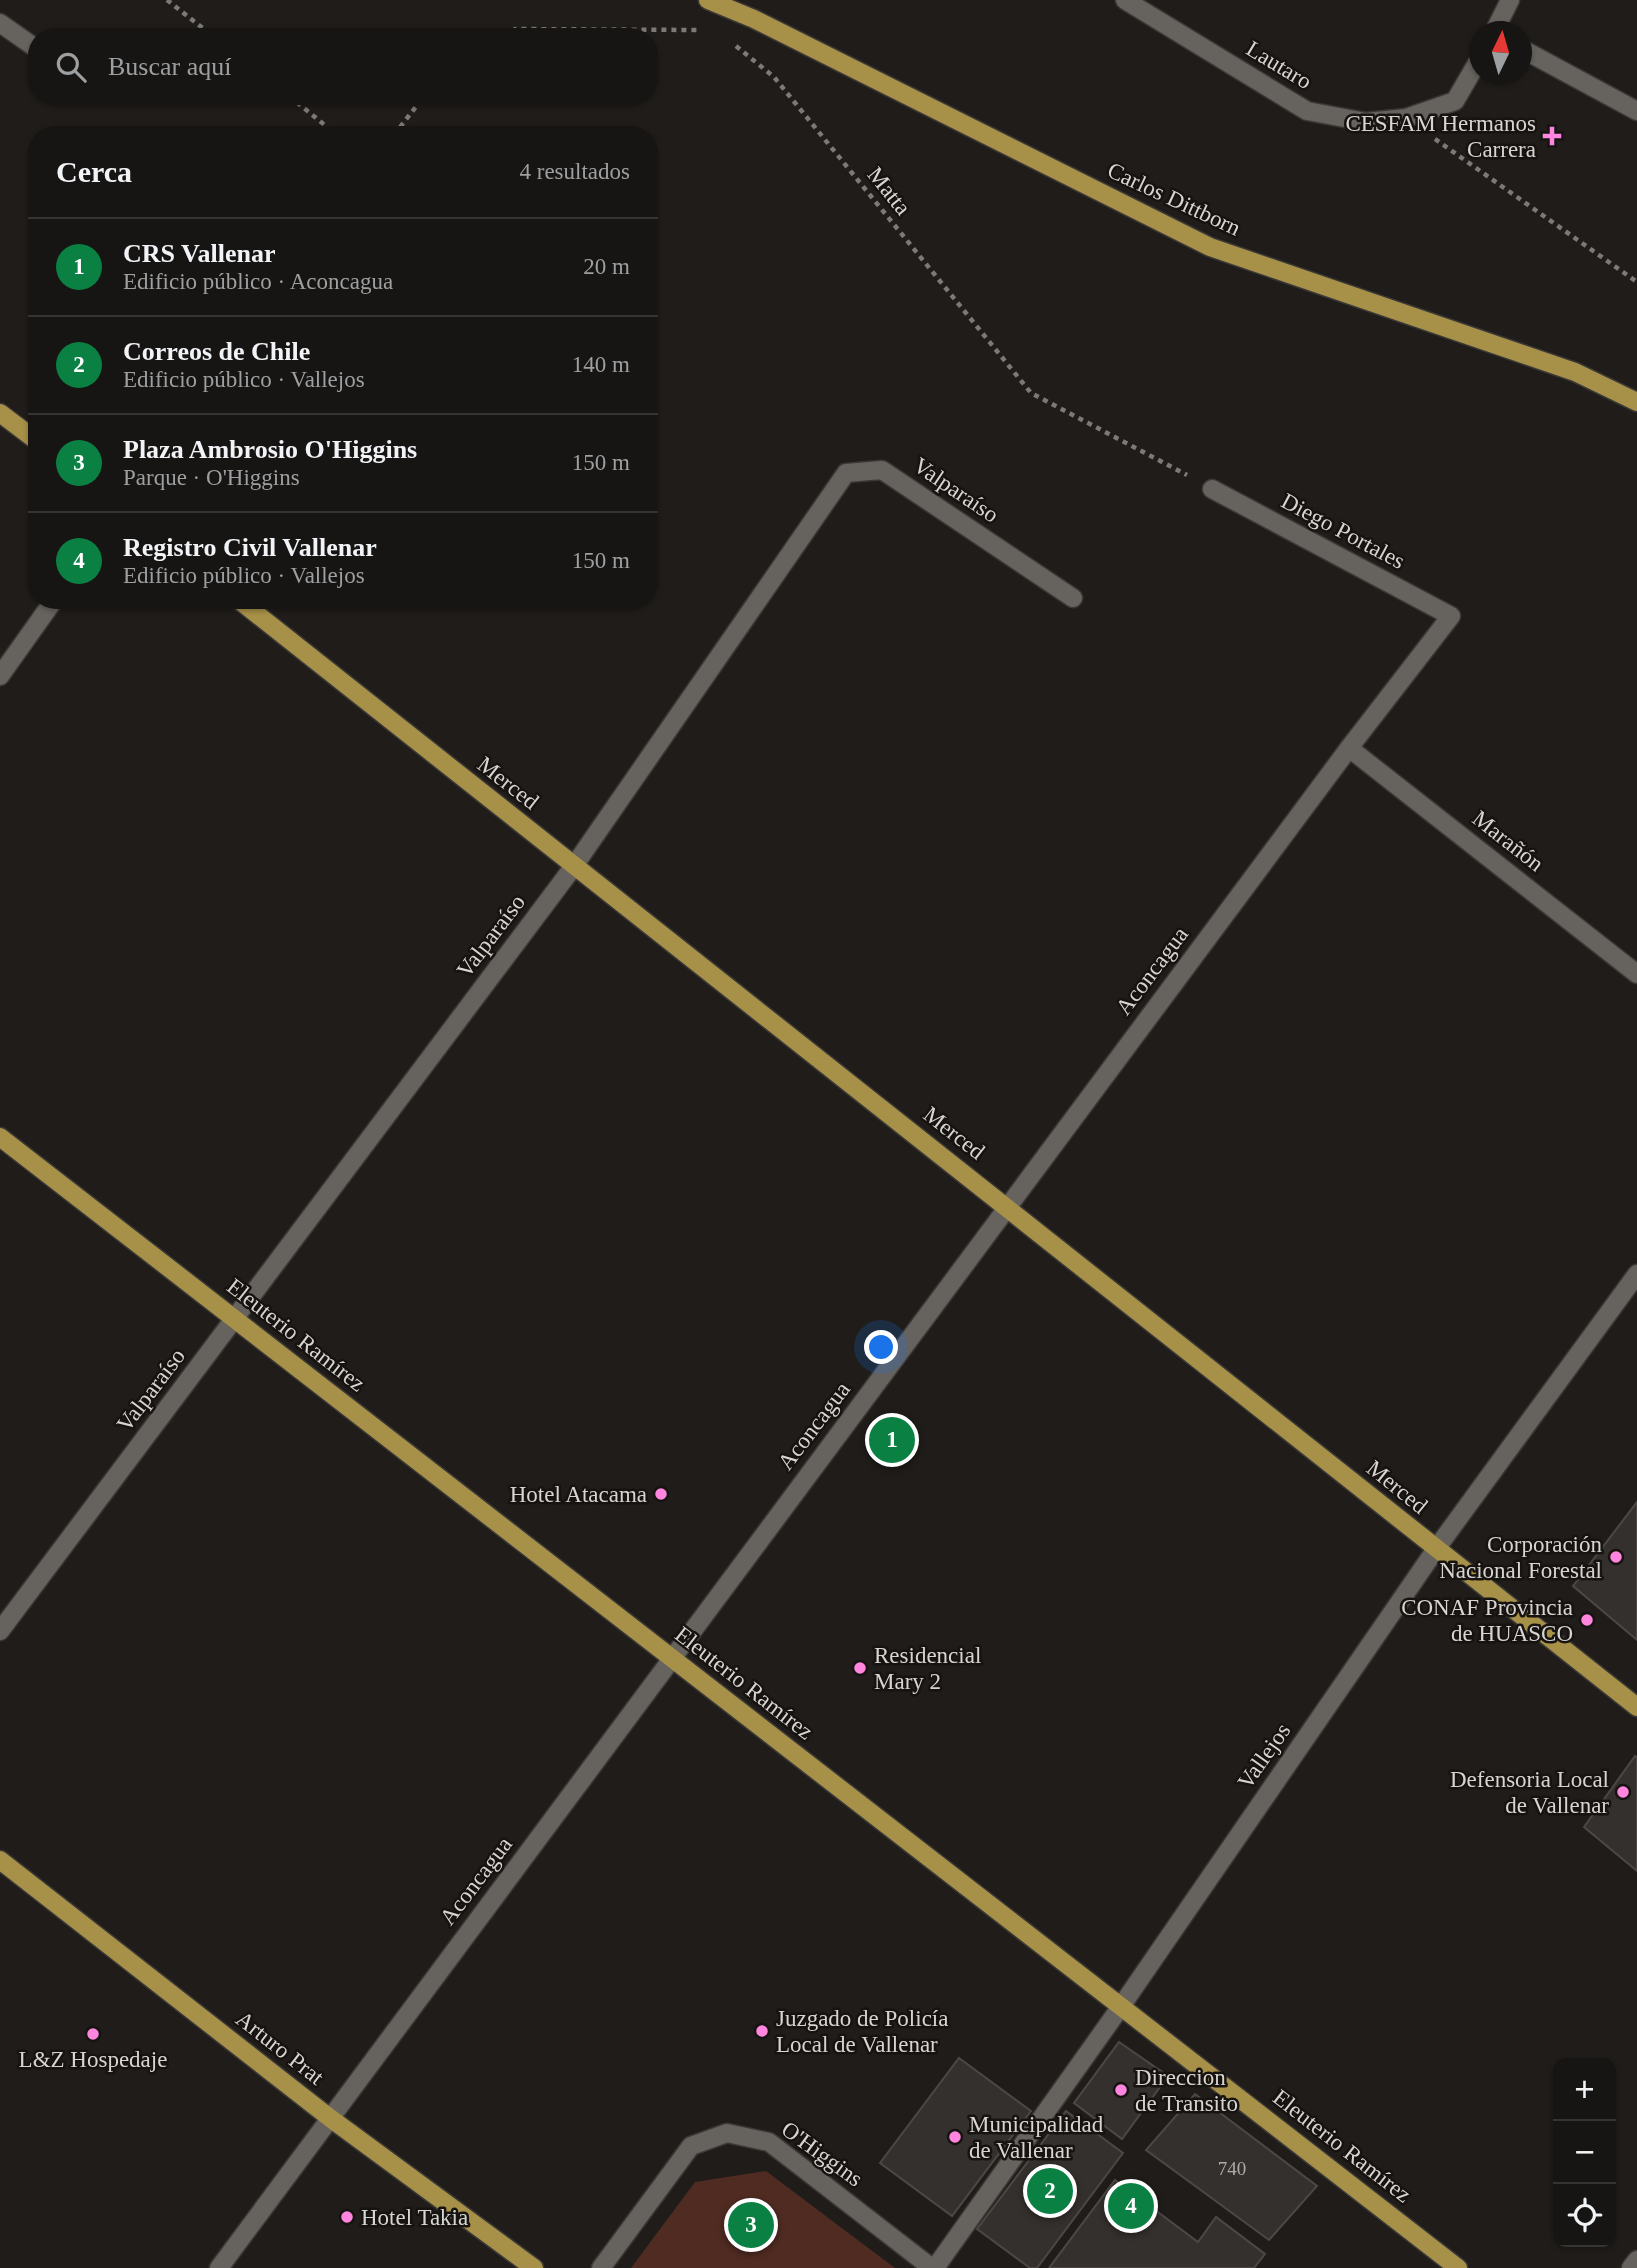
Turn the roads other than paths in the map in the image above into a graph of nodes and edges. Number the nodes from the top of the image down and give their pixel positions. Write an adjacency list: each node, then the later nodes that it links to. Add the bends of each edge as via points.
1 (708, 0): 10 (main road, Carlos Dittborn, via 1210,247 1575,372)
2 (1125, 0): 8 (street, Lautaro, via 1307,111 1366,122 1406,118 1455,101)
3 (1510, 0): 4 (street)
4 (1500, 21)
5 (0, 23): 6 (street)
6 (28, 43)
7 (1532, 56): 9 (street)
8 (1469, 76)
9 (1637, 111)
10 (1637, 402)
11 (0, 413): 12 (main road)
12 (28, 434)
13 (1212, 489): 17 (street, Diego Portales)
14 (1073, 598): 20 (street, Valparaíso, via 882,470 846,472)
15 (48, 609): 18 (street)
16 (250, 609): 20 (main road, Merced)
17 (1451, 615): 19 (street, Aconcagua)
18 (0, 676)
19 (1349, 748): 21 (street, Marañón); 23 (street, Aconcagua)
20 (574, 866): 23 (main road, Merced); 25 (street, Valparaíso)
21 (1637, 974)
22 (0, 1137): 25 (main road, Eleuterio Ramírez)
23 (1008, 1206): 26 (main road, Merced); 28 (street, Aconcagua)
24 (1637, 1275): 26 (street, Vallejos)
25 (235, 1319): 27 (street, Valparaíso); 28 (main road, Eleuterio Ramírez)
26 (1436, 1549): 29 (main road, Merced); 31 (street, Vallejos)
27 (0, 1631)
28 (672, 1658): 31 (main road, Eleuterio Ramírez); 32 (street, Aconcagua)
29 (1637, 1707)
30 (0, 1860): 32 (main road, Arturo Prat)
31 (1122, 2005): 37 (street, Vallejos); 38 (main road, Eleuterio Ramírez)
32 (330, 2118): 34 (street, Aconcagua); 35 (main road, Arturo Prat)
33 (1637, 2260): 39 (street)
34 (219, 2268)
35 (534, 2268)
36 (601, 2268): 37 (street, O'Higgins, via 691,2146 727,2133 769,2142)
37 (933, 2268)
38 (1458, 2268)
39 (1631, 2268)

